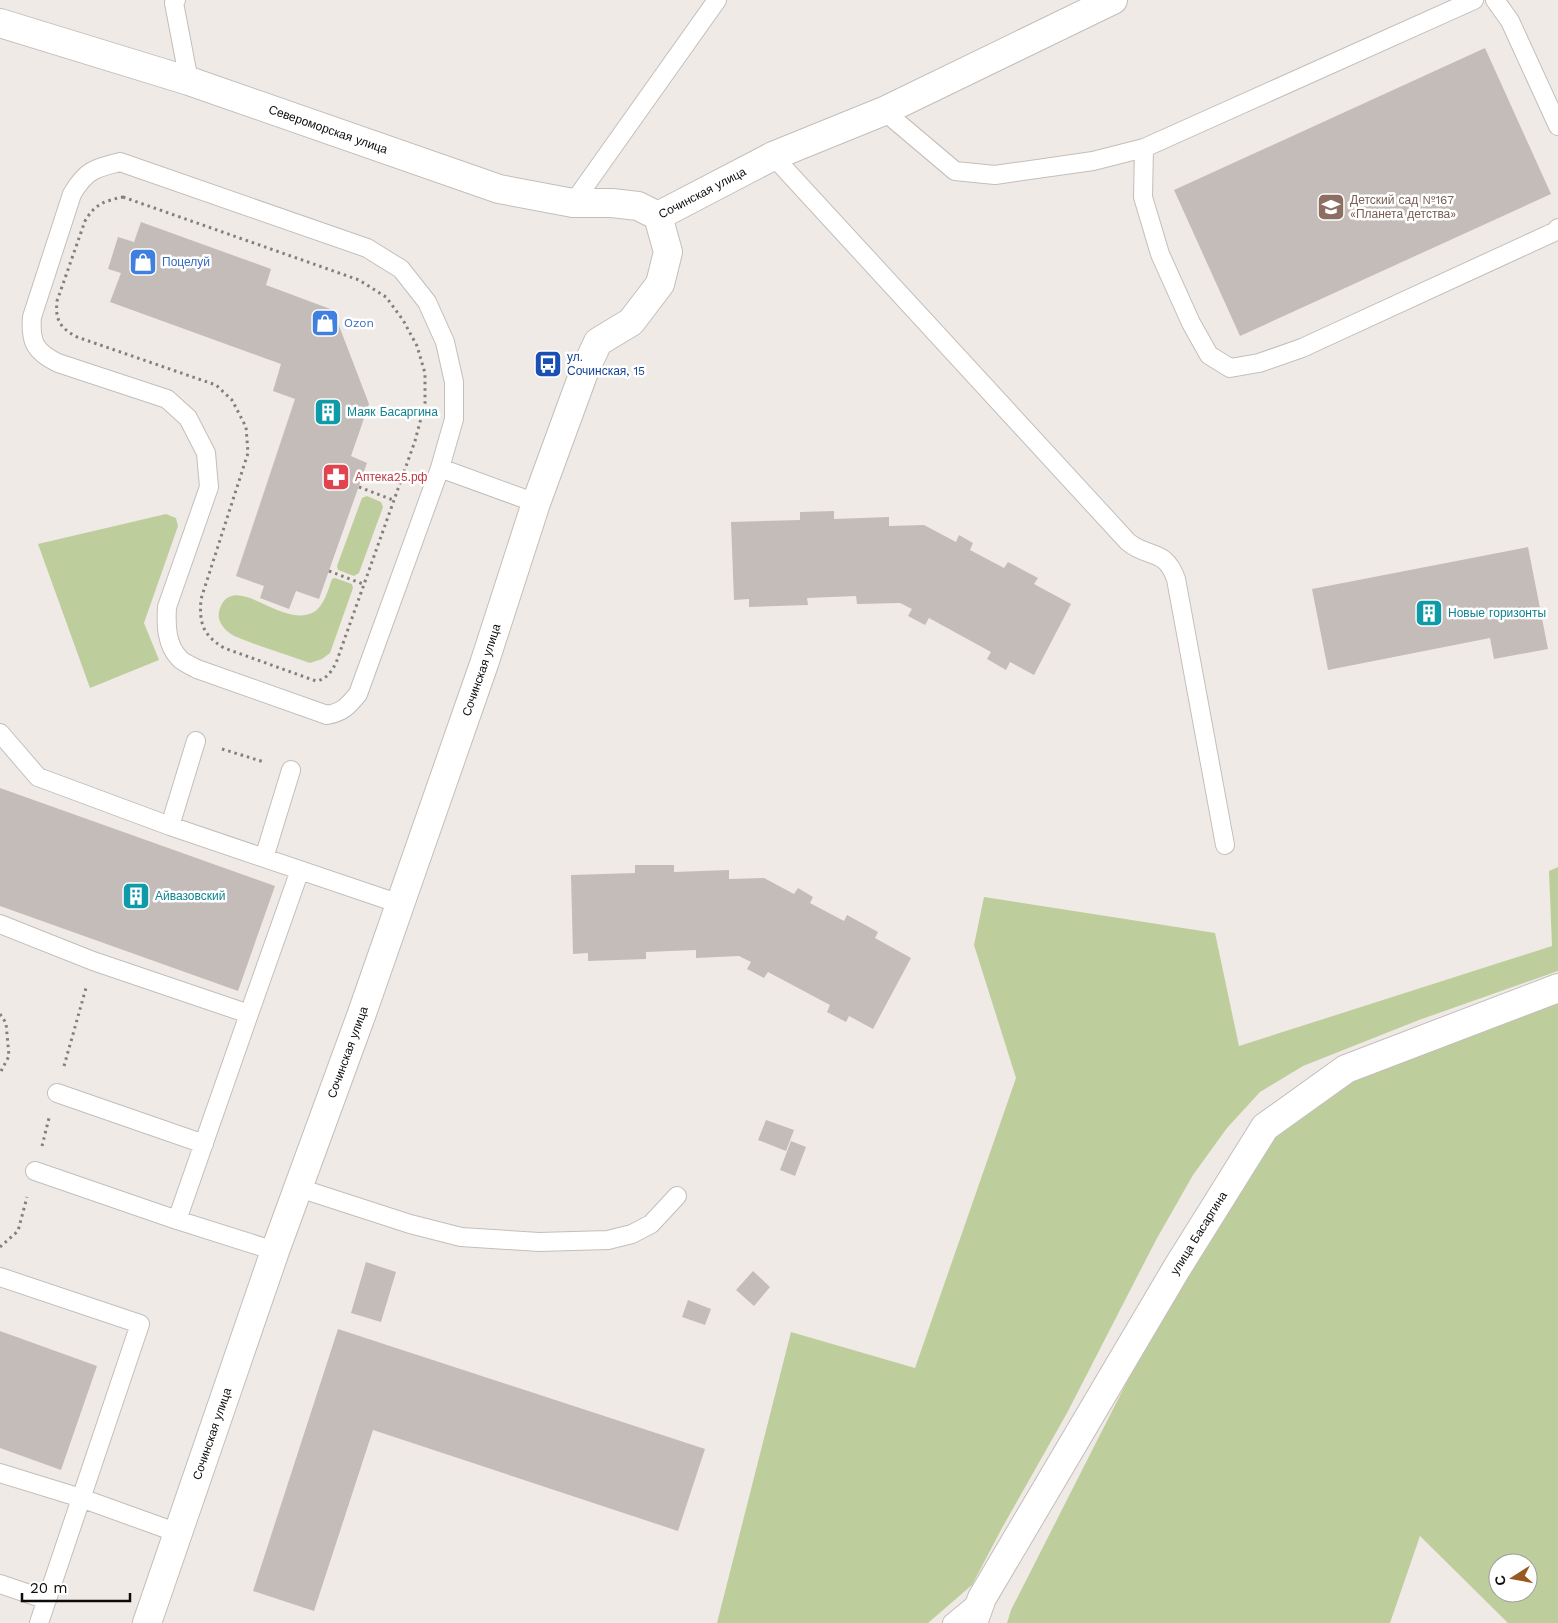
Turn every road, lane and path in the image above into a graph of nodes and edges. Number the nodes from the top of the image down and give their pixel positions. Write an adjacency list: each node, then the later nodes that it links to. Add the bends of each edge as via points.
1 (717, 0): 12 (lane)
2 (1114, 0): 8 (street, Сочинская улица)
3 (1474, 0): 10 (lane)
4 (1495, 0): 9 (lane, via 1510,21)
5 (172, 1): 7 (lane)
6 (1, 26): 7 (street, Североморская улица)
7 (189, 81): 12 (street, Североморская улица, via 498,189)
8 (884, 111): 10 (lane, via 955,171 995,175 1093,161); 11 (street, Сочинская улица)
9 (1558, 126)
10 (1144, 148): 14 (lane, via 1143,197 1160,254 1209,355 1230,368 1302,348)
11 (773, 156): 13 (street, Сочинская улица); 27 (lane, via 1128,542 1162,558 1172,568)
12 (573, 203): 13 (street, Североморская улица, via 638,206)
13 (658, 216): 18 (street, Сочинская улица, via 668,252 660,284 631,322 598,342)
14 (1558, 228)
15 (440, 468): 18 (lane); 19 (lane); 22 (lane, via 454,419 454,382 445,342 426,302 401,269 367,248 120,162 96,168 79,182 72,194 32,317 31,332 34,344 51,360 167,399 188,418 206,453 209,486 167,607 167,635 180,660 280,699 327,715 334,714 346,708 358,694)
16 (359, 487): 17 (path)
17 (393, 500): 19 (path); 21 (path); 21 (path, via 425,403 425,373 417,346 386,297 359,280 123,197 104,201 90,212 57,301 59,322 77,337 216,385 232,400 246,427 248,454 201,599 204,630 224,648 316,681 322,680 336,663)
18 (536, 502): 30 (street, Сочинская улица, via 484,664)
19 (425, 511): 22 (lane)
20 (329, 571): 21 (path)
21 (364, 584): 22 (path)
22 (394, 595)
23 (0, 733): 26 (lane, via 38,777)
24 (196, 741): 25 (path); 26 (lane)
25 (291, 770): 28 (lane)
26 (170, 826): 28 (lane)
27 (1225, 845)
28 (264, 858): 29 (lane)
29 (300, 870): 30 (lane); 34 (lane)
30 (400, 904): 39 (street, Сочинская улица)
31 (0, 924): 34 (lane, via 93,961)
32 (1558, 988): 48 (street, улица Басаргина, via 1346,1069 1265,1127 1177,1268)
33 (0, 1014): 35 (path, via 6,1023 9,1056)
34 (249, 1014): 37 (lane)
35 (0, 1072)
36 (56, 1092): 37 (lane)
37 (204, 1144): 41 (lane)
38 (35, 1171): 41 (lane)
39 (300, 1188): 40 (lane, via 461,1237 539,1242 608,1240 632,1234 651,1224); 42 (street, Сочинская улица)
40 (677, 1196)
41 (177, 1220): 42 (lane)
42 (276, 1252): 46 (street, Сочинская улица)
43 (0, 1277): 45 (lane, via 140,1324)
44 (0, 1472): 45 (lane)
45 (81, 1498): 46 (lane); 49 (lane)
46 (178, 1533): 51 (street, Сочинская улица)
47 (0, 1584): 49 (lane)
48 (982, 1598): 52 (lane); 53 (street, улица Басаргина)
49 (47, 1600): 50 (lane)
50 (39, 1623)
51 (147, 1623)
52 (952, 1623)
53 (973, 1623)

